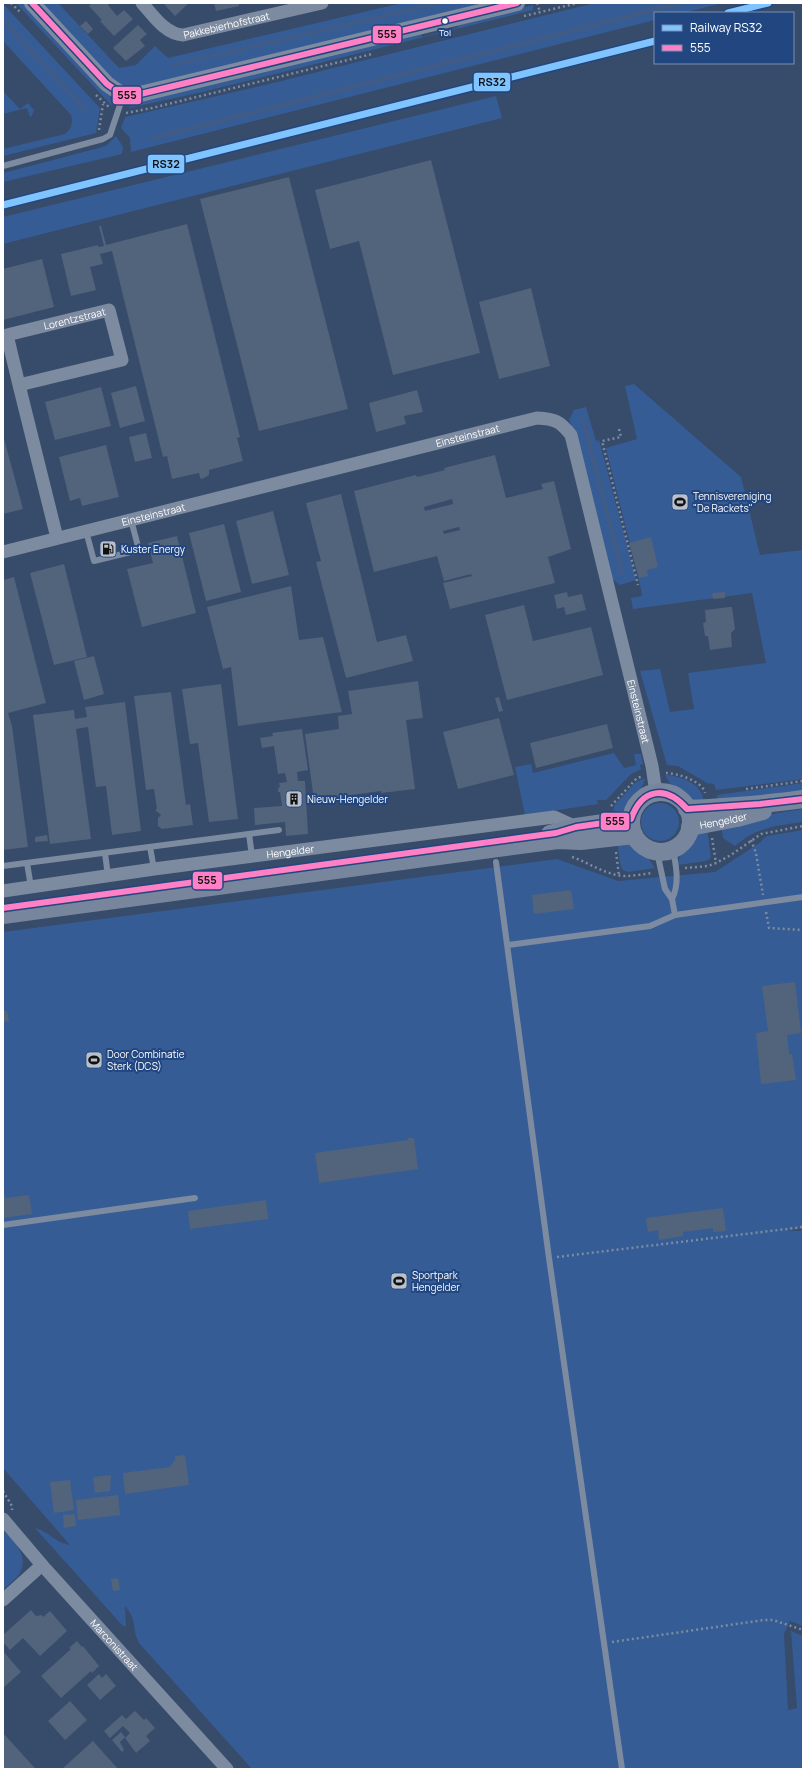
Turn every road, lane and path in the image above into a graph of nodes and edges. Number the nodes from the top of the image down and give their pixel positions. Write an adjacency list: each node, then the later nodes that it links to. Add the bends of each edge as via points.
1 (32, 3): 7 (street, via 107,84)
2 (142, 3): 3 (street, Pakkebierhofstraat, via 169,32 183,35)
3 (322, 3)
4 (516, 3): 7 (street, via 142,95)
5 (537, 3): 6 (path)
6 (540, 12)
7 (123, 95): 9 (lane, via 110,135)
8 (103, 103): 9 (path)
9 (97, 140): 10 (lane)
10 (3, 166)
11 (19, 385): 11 (street, Lorentzstraat, via 7,335 109,310 122,360); 15 (street, Lorentzstraat)
12 (619, 429): 17 (path, via 621,437 602,441)
13 (132, 520): 14 (street, Einsteinstraat); 14 (lane, via 139,550 94,561); 18 (street, Einsteinstraat, via 537,418 550,418 561,423 571,435)
14 (86, 531): 15 (street, Einsteinstraat)
15 (57, 538): 16 (street, Einsteinstraat)
16 (3, 552)
17 (638, 585)
18 (653, 774): 20 (path, via 676,773); 23 (street, Einsteinstraat); 31 (path, via 637,778 610,806)
19 (803, 781): 21 (path)
20 (704, 789): 22 (path); 26 (path)
21 (742, 789)
22 (708, 790)
23 (656, 793): 27 (main road, via 677,798); 29 (main road, via 642,799 633,812)
24 (803, 799): 26 (main road, Hengelder, via 762,805 743,804)
25 (803, 806): 26 (main road, Hengelder, via 762,811 737,818)
26 (708, 815): 27 (main road, Hengelder); 39 (path)
27 (689, 818): 34 (main road, via 688,833 682,842)
28 (576, 827): 31 (main road, Hengelder); 36 (street, Hengelder, via 554,817); 48 (main road, Hengelder, via 556,833)
29 (633, 827): 31 (main road, Hengelder); 34 (main road, via 643,846)
30 (279, 830): 32 (lane)
31 (612, 830): 43 (path); 49 (main road, Hengelder, via 550,841)
32 (249, 834): 33 (lane); 36 (lane)
33 (150, 847): 35 (lane); 41 (lane)
34 (665, 850): 47 (lane, via 665,889); 47 (lane, via 676,870 677,889)
35 (105, 853): 38 (lane); 42 (lane)
36 (252, 856): 41 (street, Hengelder)
37 (496, 862): 51 (lane)
38 (27, 863): 40 (lane); 44 (lane)
39 (716, 863)
40 (3, 866)
41 (154, 869): 42 (street, Hengelder)
42 (108, 876): 44 (street, Hengelder)
43 (619, 876)
44 (31, 887): 45 (street, Hengelder)
45 (3, 891)
46 (803, 897): 50 (lane)
47 (672, 899): 50 (lane)
48 (3, 908)
49 (3, 915)
50 (675, 915): 51 (lane, via 650,926)
51 (508, 945): 55 (lane)
52 (195, 1198): 53 (lane)
53 (3, 1225)
54 (803, 1227): 55 (path)
55 (549, 1258): 61 (lane)
56 (3, 1491): 57 (path, via 12,1506 11,1512)
57 (3, 1519): 58 (street, Marconistraat)
58 (42, 1565): 59 (street); 62 (street, Marconistraat)
59 (3, 1600)
60 (803, 1630): 61 (path, via 773,1620 764,1620)
61 (603, 1643): 63 (lane)
62 (227, 1769)
63 (622, 1769)

